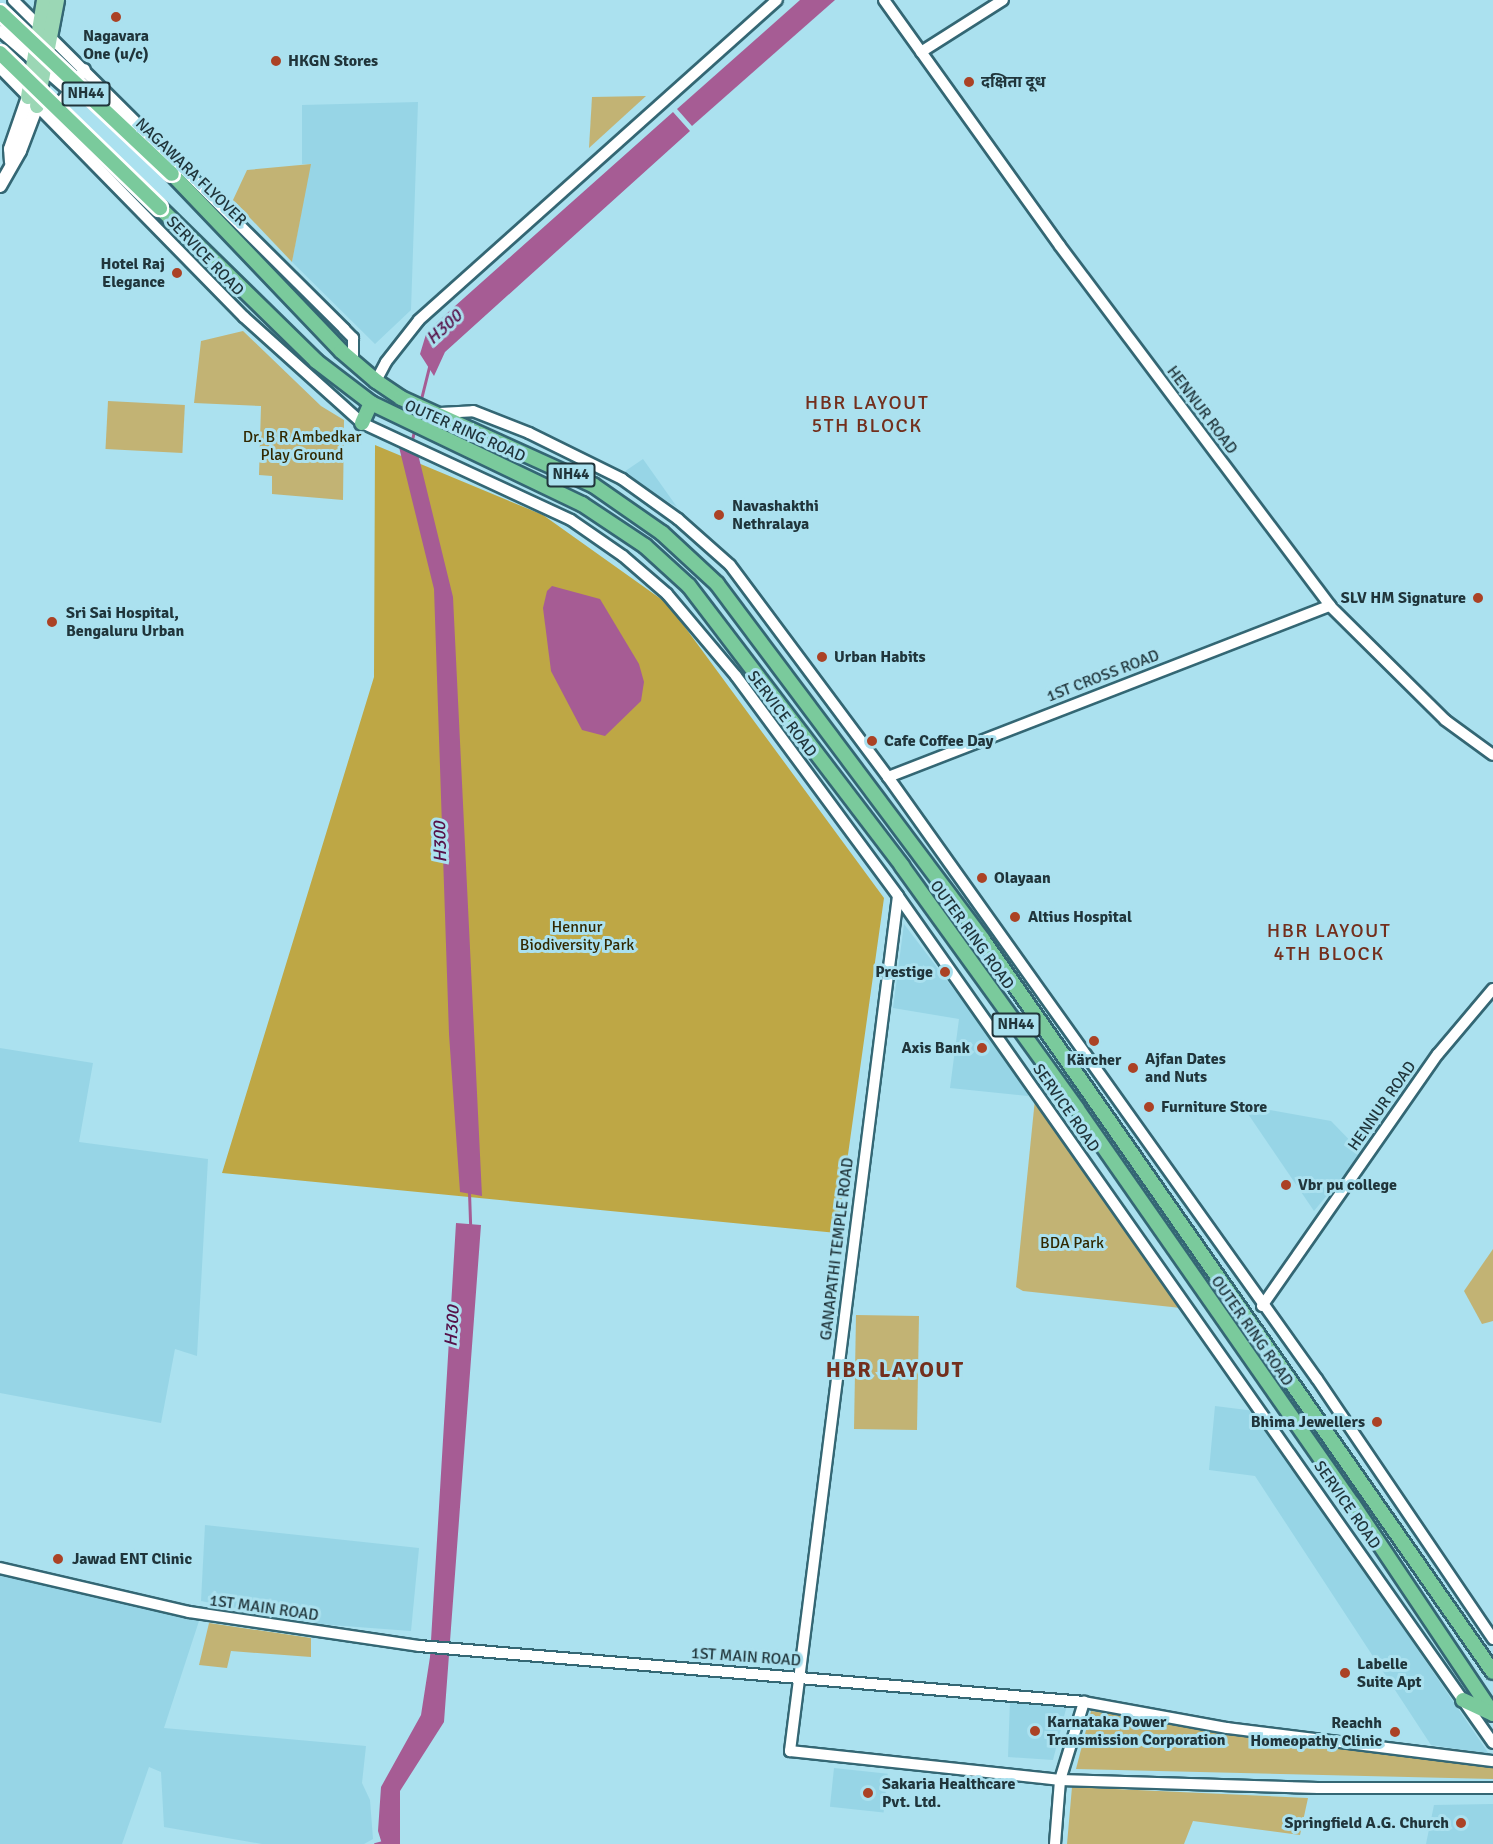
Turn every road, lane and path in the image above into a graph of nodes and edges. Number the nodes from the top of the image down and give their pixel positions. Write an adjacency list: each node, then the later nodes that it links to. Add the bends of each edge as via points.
1 (13, 0): 8 (street)
2 (44, 0): 8 (main road)
3 (57, 0): 10 (main road)
4 (777, 0): 21 (street, via 417,322)
5 (884, 0): 11 (street, HENNUR ROAD)
6 (1003, 0): 11 (street)
7 (0, 12): 20 (highway, NAGAWARA FLYOVER / NH44, bridge, via 172,174)
8 (40, 24): 10 (street); 13 (main road)
9 (0, 31): 13 (street)
10 (52, 35): 13 (main road); 15 (street)
11 (921, 52): 25 (street, HENNUR ROAD, via 1060,246)
12 (0, 53): 22 (highway, OUTER RING ROAD / NH44, bridge, via 333,375)
13 (39, 64): 16 (street); 17 (main road)
14 (0, 68): 17 (street, SERVICE ROAD)
15 (85, 69): 16 (street); 20 (street, via 353,338)
16 (69, 91): 18 (street)
17 (33, 101): 18 (street, SERVICE ROAD); 19 (main road, via 20,151)
18 (49, 118): 24 (street, SERVICE ROAD, via 244,317)
19 (0, 186)
20 (353, 362): 21 (highway, OUTER RING ROAD / NH44)
21 (376, 381): 23 (highway, OUTER RING ROAD / NH44, via 401,398)
22 (371, 404): 24 (highway); 39 (highway, OUTER RING ROAD / NH44, via 582,504 645,546 689,586 857,805 1077,1109 1352,1503)
23 (440, 413): 27 (street, via 473,411 529,433 622,479 678,519 730,565); 33 (highway, OUTER RING ROAD / NH44, via 593,485 662,533 717,584 982,940)
24 (362, 423): 28 (street, SERVICE ROAD, via 571,520 651,578 736,676)
25 (1330, 606): 26 (street, HENNUR ROAD, via 1444,720); 27 (street, 1ST CROSS ROAD)
26 (1493, 755)
27 (888, 777): 30 (street)
28 (898, 896): 36 (street, GANAPATHI TEMPLE ROAD); 37 (street, SERVICE ROAD)
29 (1493, 989): 30 (street, HENNUR ROAD, via 1438,1054)
30 (1262, 1306): 32 (street, via 1324,1389)
31 (0, 1568): 36 (street, 1ST MAIN ROAD, via 189,1612 419,1646)
32 (1493, 1639)
33 (1479, 1651): 34 (highway); 35 (highway, NH44)
34 (1493, 1664)
35 (1493, 1672)
36 (800, 1677): 38 (street, 1ST MAIN ROAD); 42 (street, GANAPATHI TEMPLE ROAD, via 790,1751)
37 (1463, 1700): 39 (highway); 40 (street, SERVICE ROAD)
38 (1084, 1702): 41 (street, 1ST MAIN ROAD, via 1227,1728); 42 (street)
39 (1493, 1714)
40 (1493, 1743)
41 (1493, 1761)
42 (1060, 1780): 43 (street, via 1318,1788); 44 (street)
43 (1493, 1788)
44 (1055, 1844)

